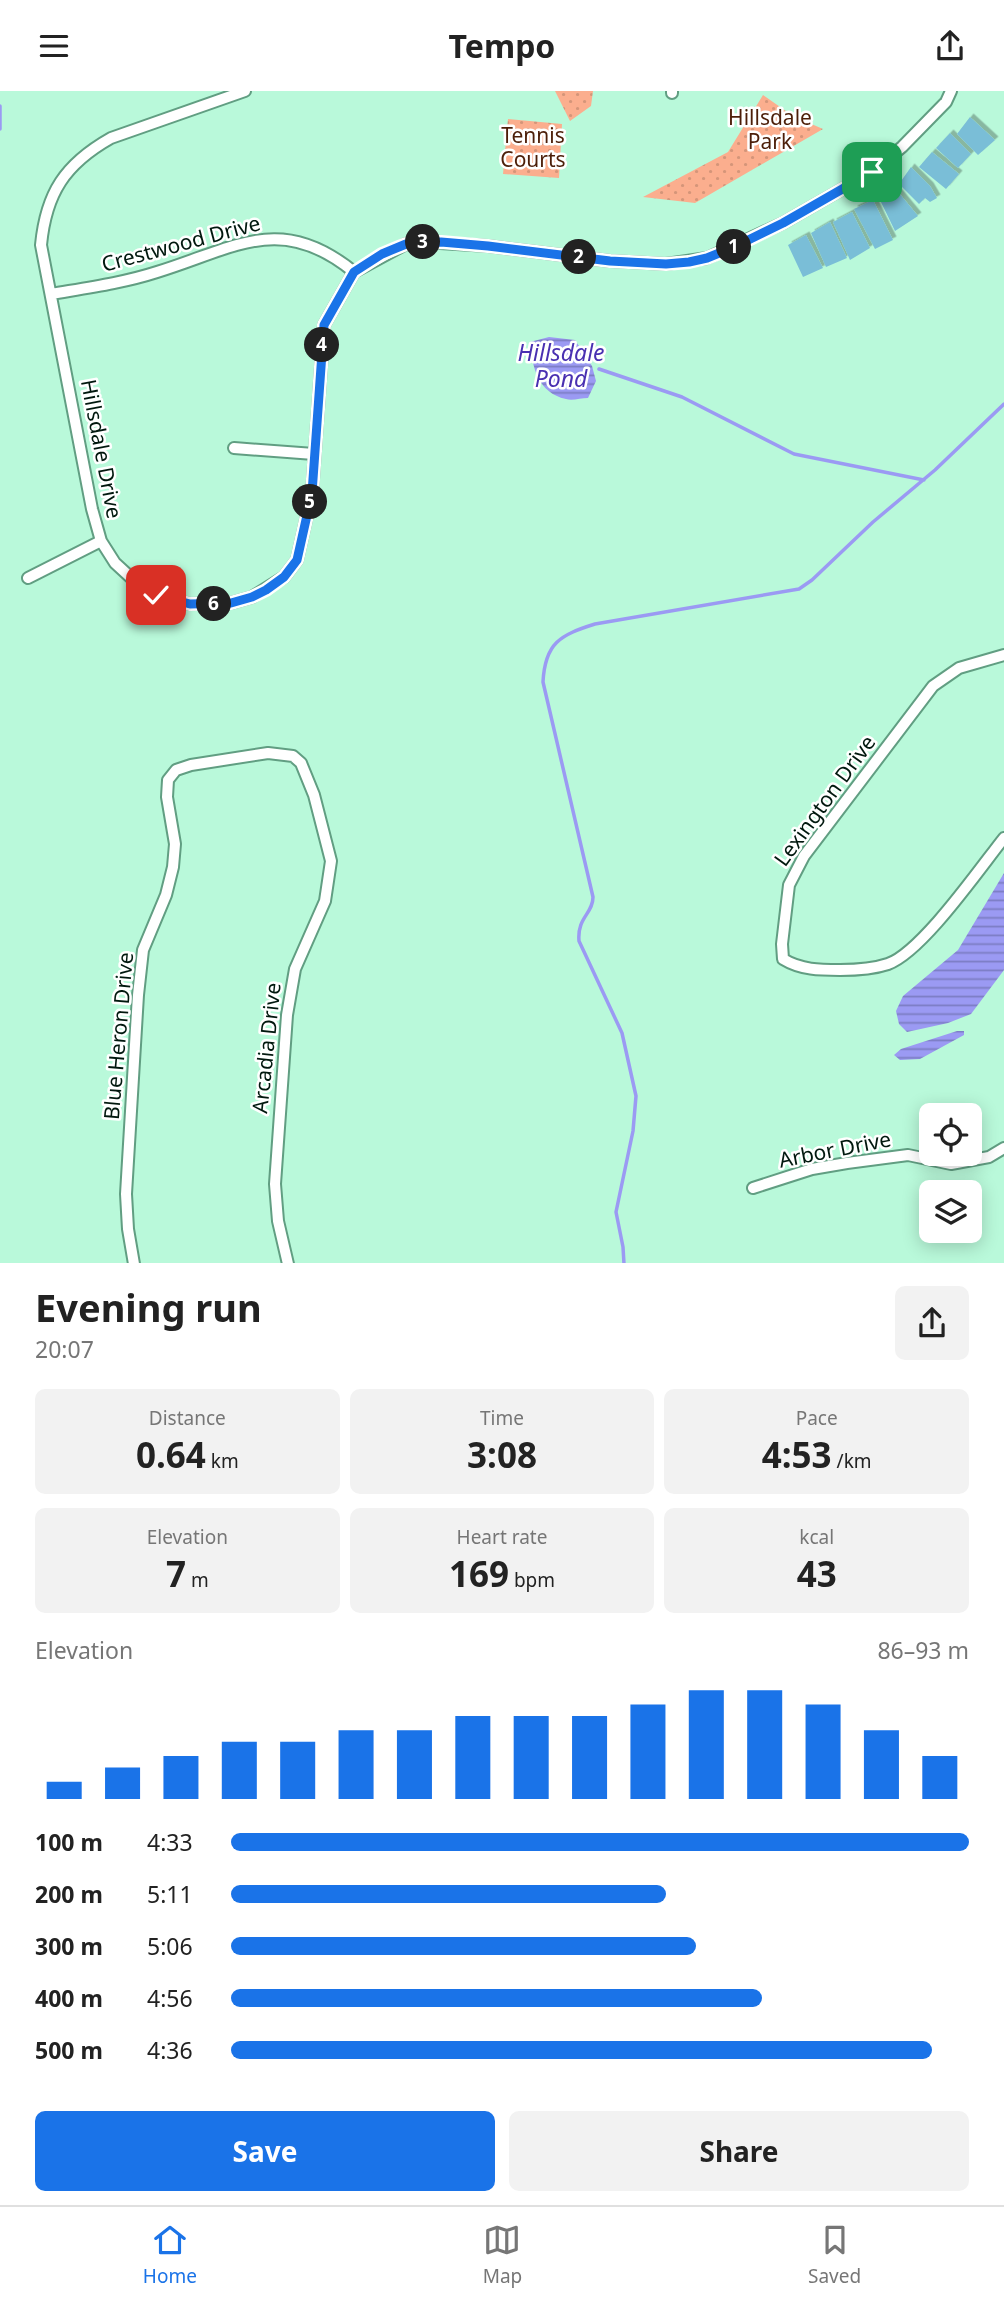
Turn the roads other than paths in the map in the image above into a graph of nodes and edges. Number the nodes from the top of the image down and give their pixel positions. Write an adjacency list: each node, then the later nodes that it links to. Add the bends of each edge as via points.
1 (245, 91): 4 (street, Hillsdale Drive, via 111,138 69,169 54,190 43,225 41,245)
2 (951, 91): 3 (street, Hillsdale Drive, via 920,129 872,172 783,223 707,258 666,264 610,261 424,242 382,254)
3 (354, 272): 4 (street, Crestwood Drive, via 319,248 279,238 250,241 154,273); 6 (street, Hillsdale Drive, via 324,325)
4 (51, 294): 7 (street, Hillsdale Drive)
5 (234, 449): 6 (street)
6 (314, 454): 7 (street, Hillsdale Drive, via 312,493 297,560 284,577 252,597 231,603 171,601 127,575)
7 (101, 541): 8 (street)
8 (28, 577)
9 (1004, 654): 11 (street, Lexington Drive, via 959,669 933,686 804,856 789,885 783,959 818,970 890,963 914,947)
10 (172, 776): 14 (street, Blue Heron Drive, via 167,797 175,844 173,867 143,950 138,995 126,1194); 15 (street, Arcadia Drive, via 191,765 268,753 293,755 302,763 314,795 331,862 325,901 295,969 287,1015 275,1184)
11 (1004, 838)
12 (1004, 1147): 13 (street, Arbor Drive, via 989,1157 951,1164 908,1155 846,1163)
13 (753, 1188)
14 (134, 1263)
15 (288, 1263)

